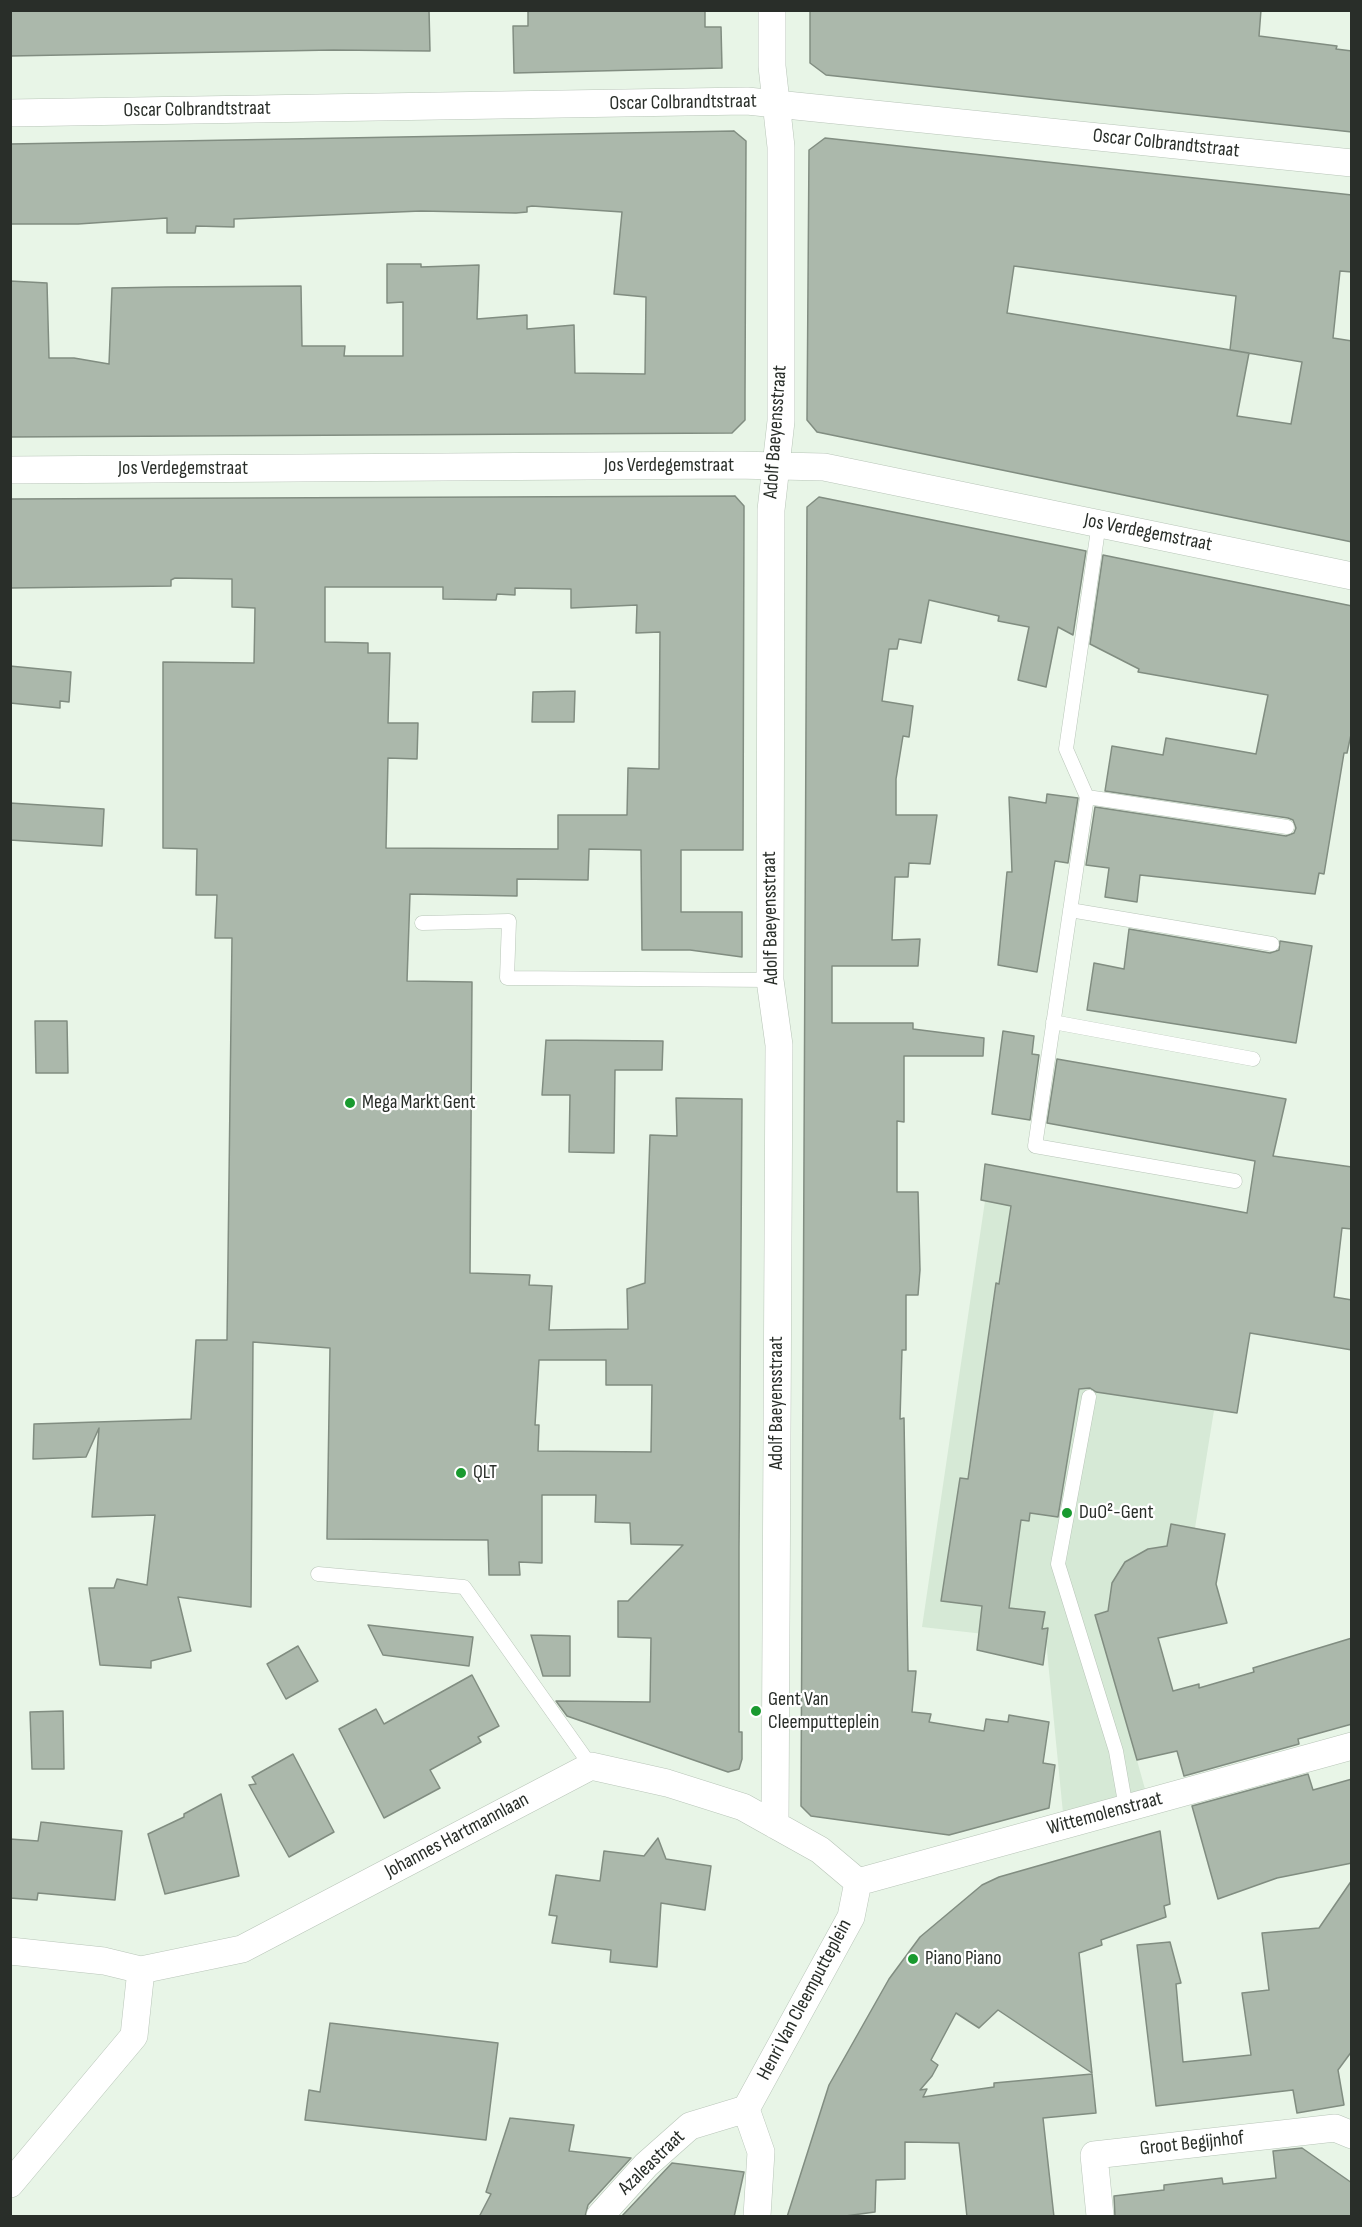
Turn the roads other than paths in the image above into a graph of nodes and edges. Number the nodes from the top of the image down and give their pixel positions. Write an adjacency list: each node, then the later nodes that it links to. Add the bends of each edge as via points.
1 (772, 10): 2 (street, Adolf Baeyensstraat)
2 (776, 102): 3 (street, Oscar Colbrandtstraat); 4 (street, Oscar Colbrandtstraat); 5 (street, Adolf Baeyensstraat, via 781,147 781,397)
3 (10, 113)
4 (1352, 163)
5 (775, 466): 6 (street, Jos Verdegemstraat); 7 (street, Jos Verdegemstraat, via 824,467); 14 (street, Adolf Baeyensstraat, via 771,510)
6 (10, 470)
7 (1100, 523): 8 (street, Jos Verdegemstraat); 9 (lane, via 1066,749)
8 (1352, 576)
9 (1087, 797): 10 (lane); 11 (lane)
10 (1287, 826)
11 (1070, 910): 13 (lane); 15 (lane)
12 (422, 923): 14 (lane, via 509,921 507,978)
13 (1272, 944)
14 (770, 980): 23 (street, Adolf Baeyensstraat, via 779,1045)
15 (1053, 1022): 16 (lane); 17 (lane, via 1035,1146)
16 (1252, 1059)
17 (1235, 1181)
18 (1089, 1397): 22 (lane, via 1058,1564 1116,1751)
19 (318, 1574): 21 (lane, via 464,1587)
20 (1352, 1746): 22 (street, Wittemolenstraat)
21 (591, 1766): 23 (street, via 743,1807); 26 (street, Johannes Hartmannlaan, via 242,1949)
22 (1126, 1808): 24 (street, Wittemolenstraat)
23 (775, 1825): 24 (street, via 820,1850)
24 (858, 1882): 27 (street, Henri Van Cleemputteplein, via 851,1917)
25 (10, 1951): 26 (street, Johannes Hartmannlaan, via 104,1961)
26 (141, 1970): 29 (street, via 134,2036)
27 (746, 2109): 30 (street, Azaleastraat, via 690,2126 646,2166); 31 (street, via 761,2152)
28 (1352, 2135): 32 (street, Groot Begijnhof, via 1335,2128 1094,2155)
29 (10, 2184)
30 (600, 2217)
31 (757, 2217)
32 (1100, 2217)

